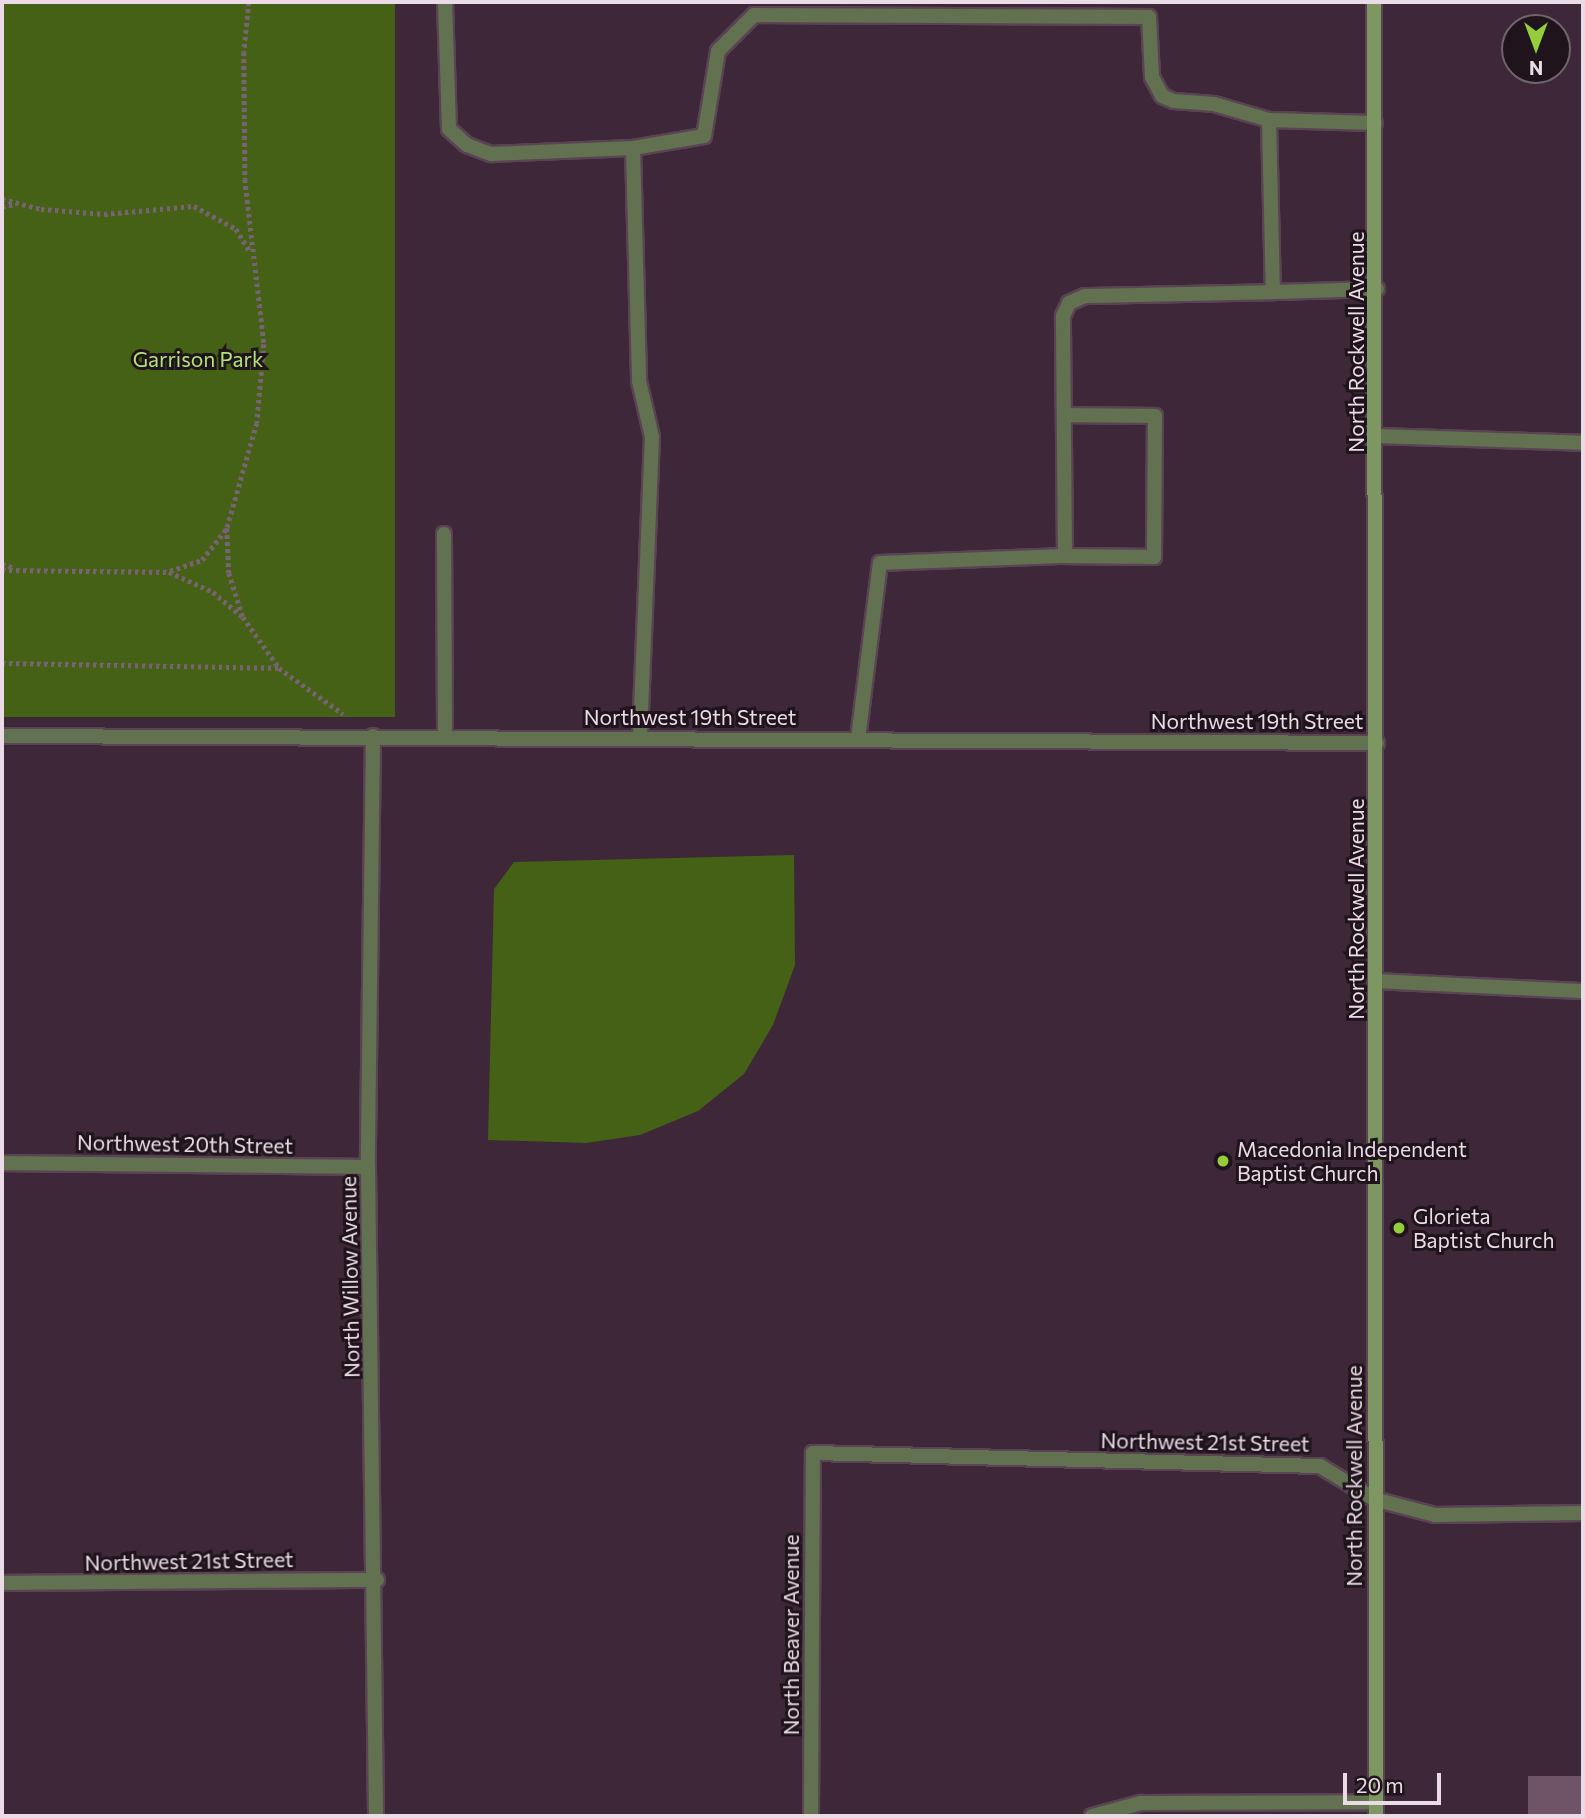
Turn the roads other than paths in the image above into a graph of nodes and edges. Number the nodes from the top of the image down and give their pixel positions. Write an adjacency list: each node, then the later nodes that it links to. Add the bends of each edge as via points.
1 (445, 2): 5 (street, via 449,129 467,145 491,154)
2 (1374, 2): 4 (main road, North Rockwell Avenue)
3 (1269, 120): 4 (street); 5 (street, via 1214,104 1174,102 1162,96 1152,77 1149,17 754,15 718,51 704,136); 7 (street)
4 (1375, 123): 6 (main road, North Rockwell Avenue)
5 (633, 148): 16 (street, via 639,381 652,437)
6 (1377, 289): 7 (street); 9 (main road, North Rockwell Avenue)
7 (1272, 292): 8 (street, via 1085,296 1069,303 1063,316)
8 (1064, 415): 12 (street); 12 (street, via 1156,416 1154,557)
9 (1377, 436): 10 (street); 18 (main road, North Rockwell Avenue)
10 (1583, 443)
11 (443, 534): 15 (street)
12 (1065, 556): 17 (street, via 880,563)
13 (2, 736): 14 (street, Northwest 19th Street)
14 (373, 736): 15 (street, Northwest 19th Street); 22 (street, North Willow Avenue)
15 (445, 736): 16 (street, Northwest 19th Street)
16 (640, 738): 17 (street, Northwest 19th Street)
17 (858, 739): 18 (street, Northwest 19th Street)
18 (1377, 743): 19 (main road, North Rockwell Avenue)
19 (1377, 981): 20 (street); 24 (main road, North Rockwell Avenue)
20 (1583, 991)
21 (2, 1163): 22 (street, Northwest 20th Street)
22 (369, 1167): 26 (street, North Willow Avenue)
23 (813, 1453): 24 (street, Northwest 21st Street, via 1320,1466); 30 (street, North Beaver Avenue)
24 (1374, 1500): 25 (street, Northwest 21st Street, via 1435,1515); 28 (main road, North Rockwell Avenue)
25 (1583, 1513)
26 (377, 1580): 27 (street, Northwest 21st Street); 29 (street, North Willow Avenue)
27 (2, 1584)
28 (1376, 1809): 31 (street, via 1141,1803)
29 (376, 1816)
30 (811, 1816)
31 (1092, 1816)

